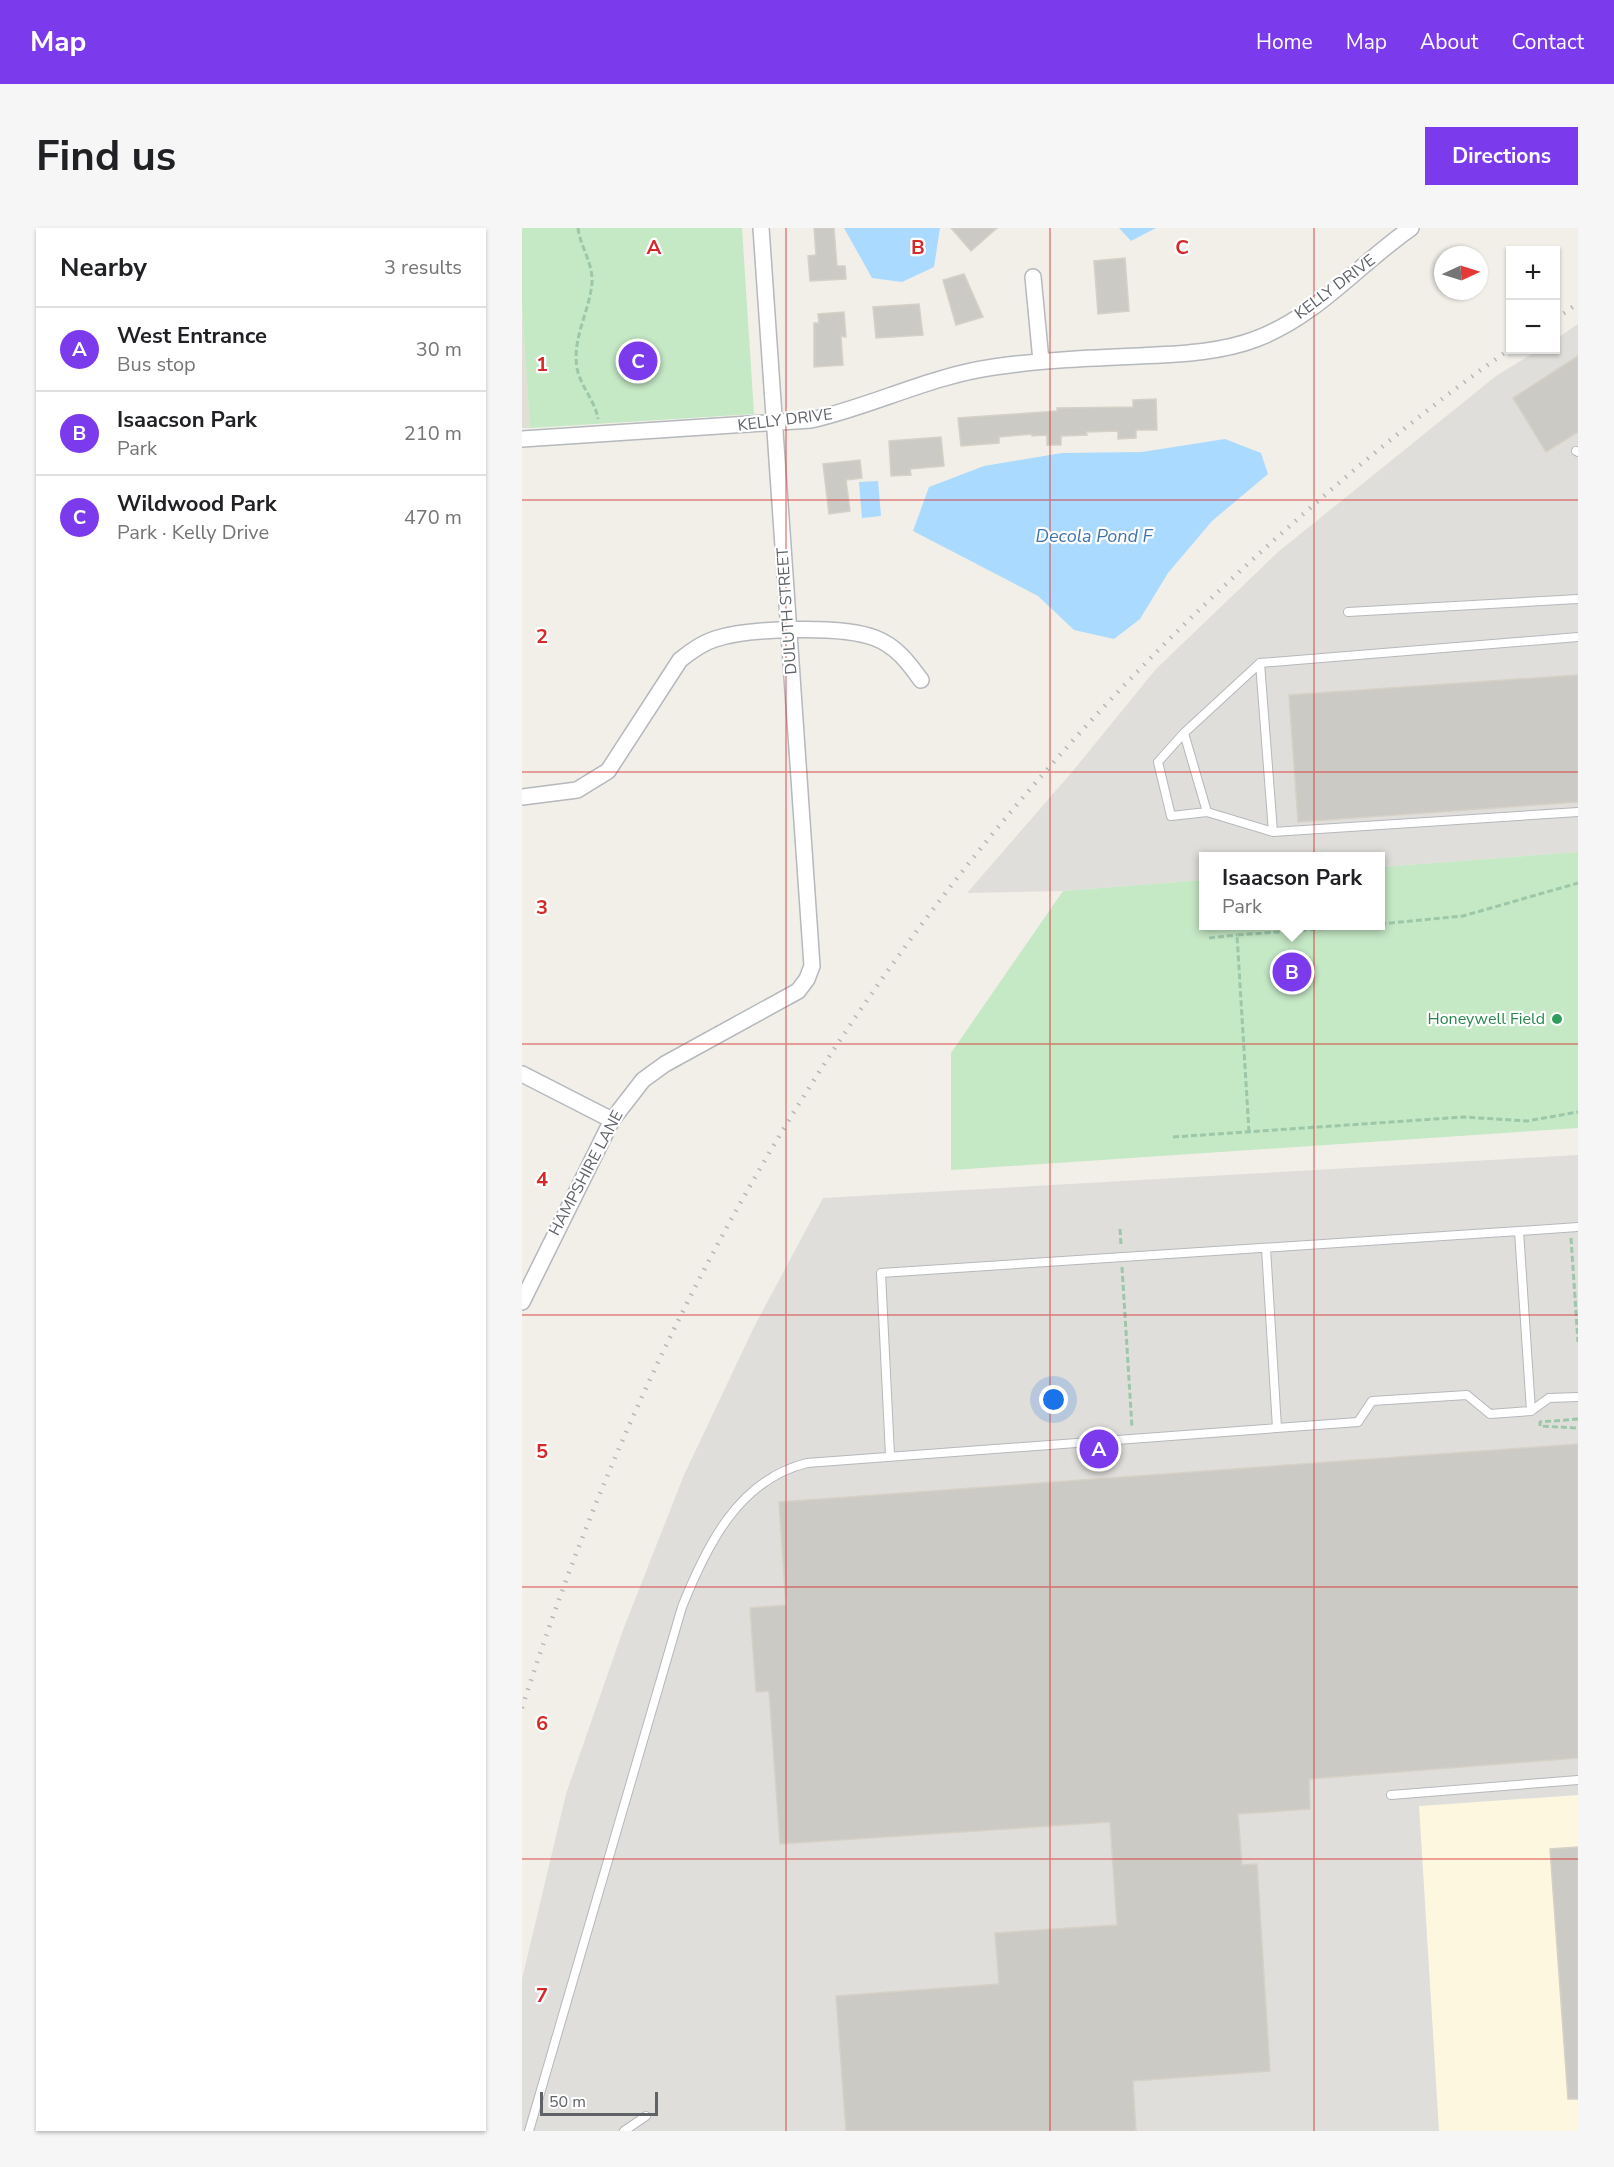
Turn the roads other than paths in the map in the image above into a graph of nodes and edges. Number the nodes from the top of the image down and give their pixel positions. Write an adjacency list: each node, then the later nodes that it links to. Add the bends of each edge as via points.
1 (760, 228): 5 (street, DULUTH STREET)
2 (1408, 229): 4 (street, KELLY DRIVE, via 1319,303 1256,339 1187,353)
3 (1033, 278): 4 (street)
4 (1041, 361): 5 (street, KELLY DRIVE, via 959,372 852,411)
5 (774, 423): 6 (street, KELLY DRIVE); 9 (street, DULUTH STREET)
6 (522, 439)
7 (1578, 600): 8 (lane)
8 (1348, 612)
9 (788, 631): 12 (street, via 846,630 876,638 904,656); 14 (street, via 735,635 696,647 668,675 608,771 577,790); 18 (street, DULUTH STREET, via 812,966)
10 (1578, 637): 11 (lane)
11 (1260, 663): 13 (lane); 17 (lane)
12 (921, 680)
13 (1184, 733): 15 (lane); 15 (lane, via 1158,762 1171,816)
14 (522, 797)
15 (1207, 812): 17 (lane)
16 (1578, 813): 17 (lane)
17 (1273, 832)
18 (798, 990): 20 (street, HAMPSHIRE LANE, via 665,1064 643,1080)
19 (522, 1074): 20 (street)
20 (612, 1120): 24 (street, HAMPSHIRE LANE)
21 (1578, 1227): 22 (lane)
22 (1519, 1231): 23 (lane); 26 (lane)
23 (1266, 1248): 27 (lane); 28 (lane, via 881,1273)
24 (522, 1302)
25 (1578, 1397): 26 (lane, via 1549,1398)
26 (1531, 1411): 27 (lane, via 1490,1414 1467,1395 1372,1401 1358,1422)
27 (1277, 1428): 28 (lane)
28 (890, 1455): 32 (lane, via 807,1463 781,1473 740,1503 706,1552 682,1607)
29 (1578, 1780): 30 (lane)
30 (1391, 1795)
31 (646, 2116): 33 (lane)
32 (529, 2131)
33 (624, 2131)

